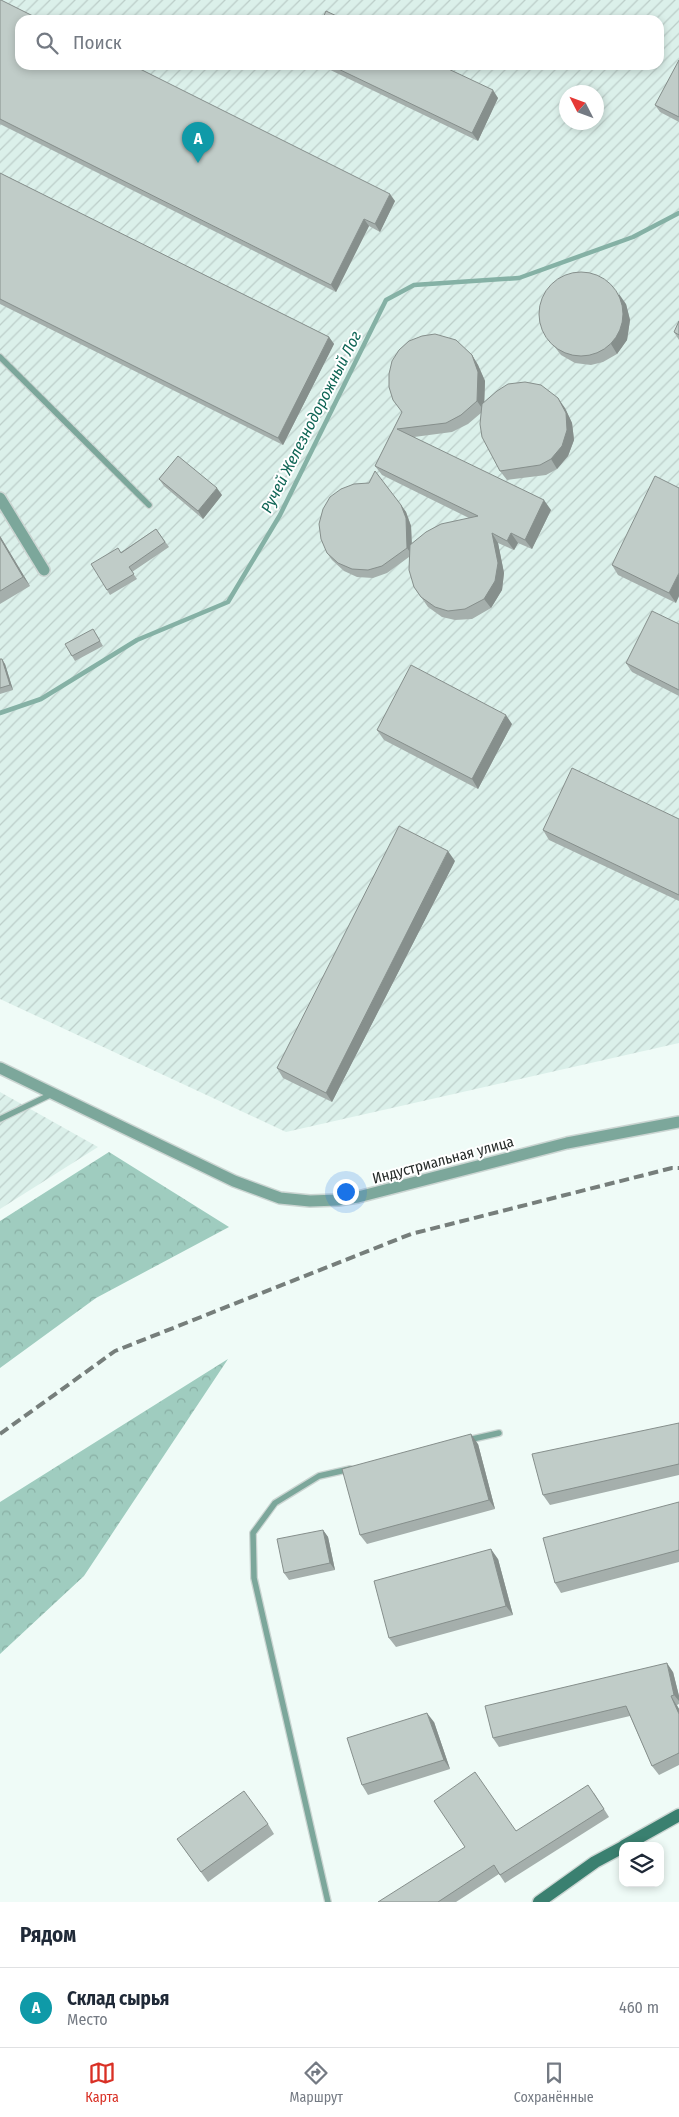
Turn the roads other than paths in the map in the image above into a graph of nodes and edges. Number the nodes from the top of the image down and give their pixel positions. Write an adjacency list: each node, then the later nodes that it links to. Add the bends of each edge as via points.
1 (0, 357): 3 (lane)
2 (0, 498): 4 (street)
3 (149, 505)
4 (44, 570)
5 (0, 1068): 6 (street, Индустриальная улица)
6 (53, 1094): 7 (lane); 8 (street, Индустриальная улица, via 234,1182 280,1198 310,1201 358,1197 567,1143)
7 (0, 1118)
8 (679, 1122)
9 (499, 1433): 10 (lane)
10 (461, 1442)
11 (357, 1467): 15 (lane, via 319,1476 276,1503 253,1533 254,1578)
12 (679, 1815): 13 (main road)
13 (631, 1842)
14 (619, 1849): 16 (main road)
15 (328, 1902)
16 (539, 1902)

